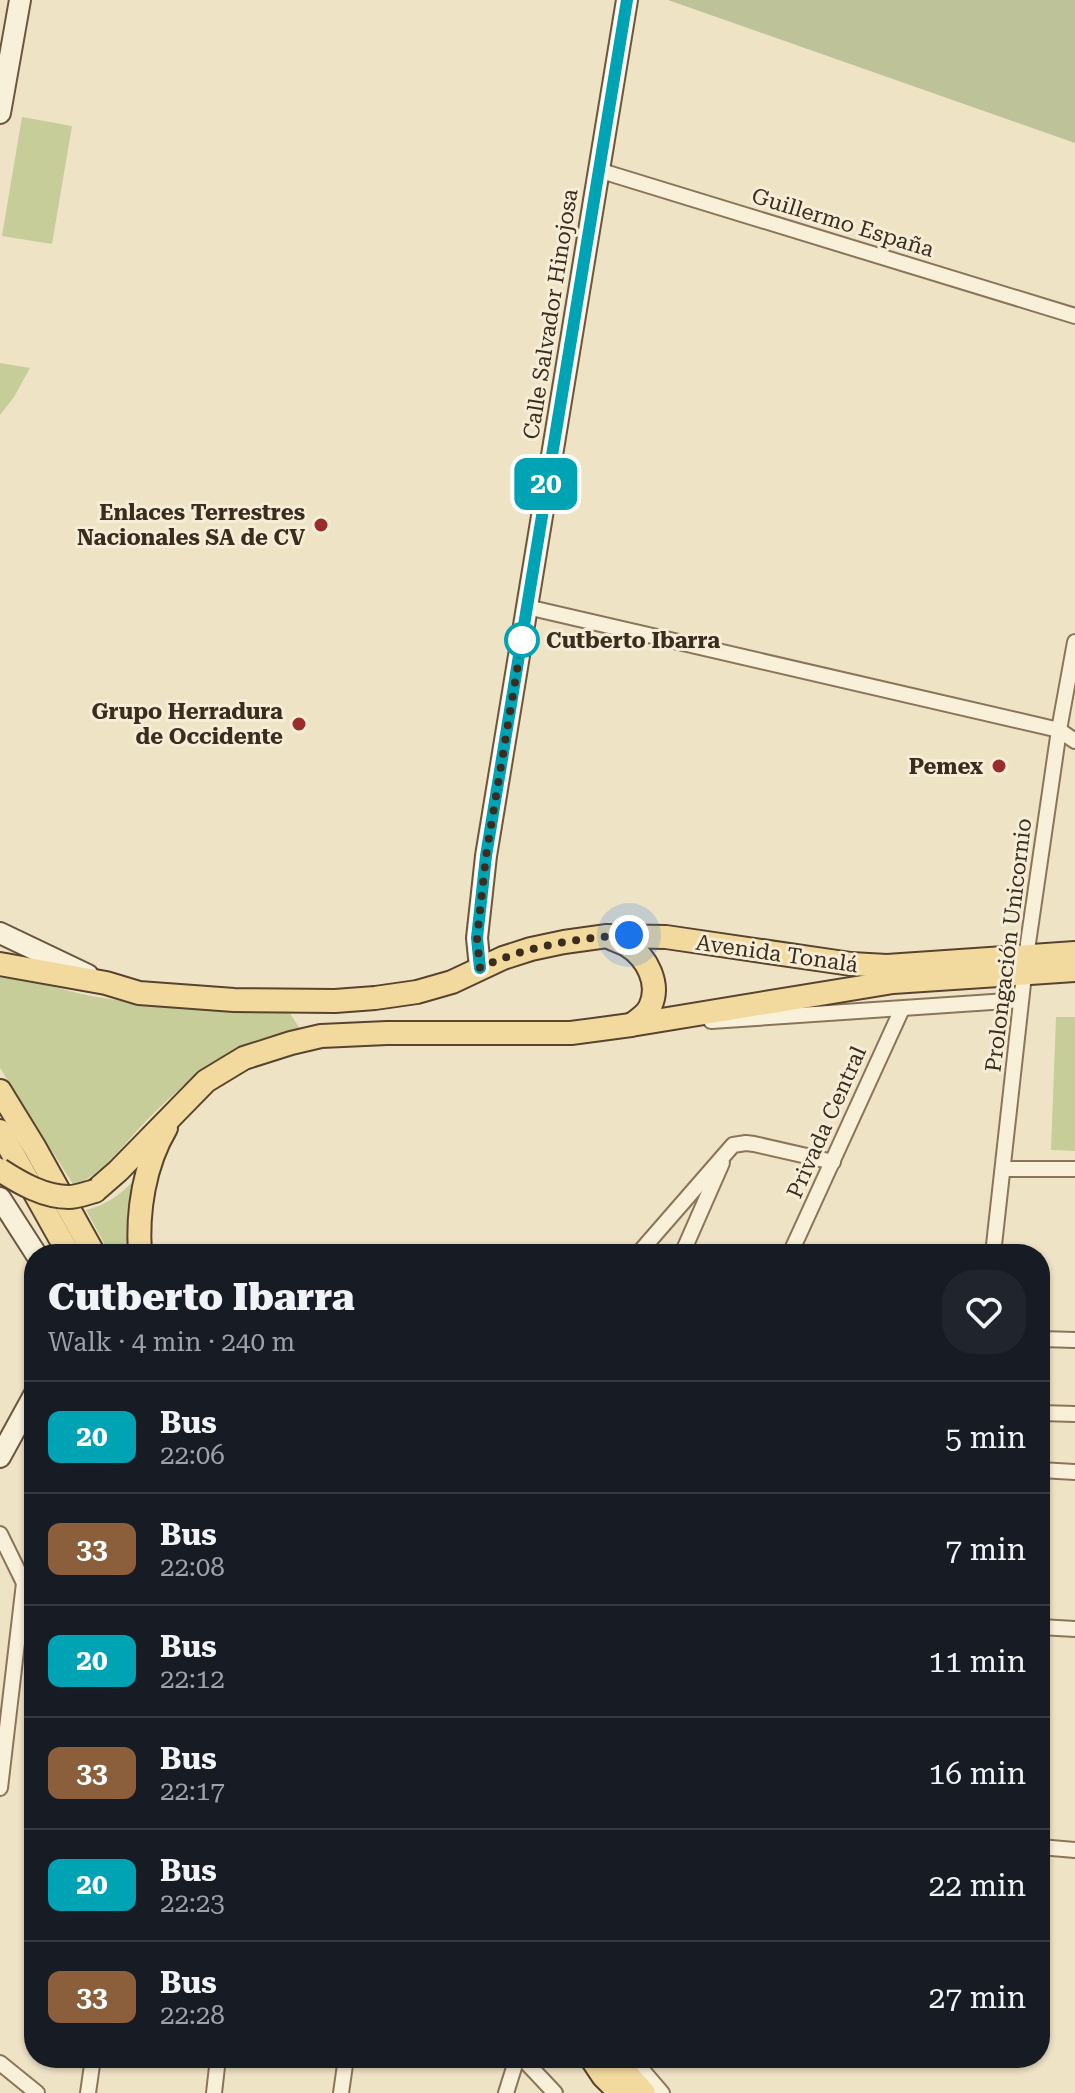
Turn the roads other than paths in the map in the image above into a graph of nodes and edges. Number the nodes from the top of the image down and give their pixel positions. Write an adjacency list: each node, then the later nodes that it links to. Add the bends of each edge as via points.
1 (20, 0): 3 (street)
2 (627, 0): 4 (street, Calle Salvador Hinojosa)
3 (0, 113)
4 (598, 170): 5 (street, Guillermo España); 6 (street, Calle Salvador Hinojosa)
5 (1075, 316)
6 (527, 607): 8 (street); 15 (street, Calle Salvador Hinojosa, via 486,856 477,938)
7 (1075, 642): 8 (street, Prolongación Unicornio)
8 (1059, 730): 9 (street); 14 (street, Prolongación Unicornio)
9 (1075, 741)
10 (0, 933): 17 (street)
11 (607, 936): 14 (main road, Avenida Tonalá, via 666,937 875,966); 15 (main road, Avenida Tonalá, via 531,949); 20 (main road, via 639,955 653,978 651,1005)
12 (1075, 953): 14 (main road, Avenida Tonalá)
13 (0, 964): 17 (main road, Avenida Tonalá)
14 (1025, 965): 16 (main road, Avenida Tonalá); 18 (street, Prolongación Unicornio); 20 (main road, Avenida Tonalá)
15 (480, 968): 17 (main road, Avenida Tonalá, via 417,992 335,1001 139,993)
16 (1075, 970)
17 (106, 983)
18 (1021, 1000): 19 (street); 26 (street, Prolongación Unicornio)
19 (902, 1009): 20 (street); 25 (street, Privada Central)
20 (641, 1023): 22 (main road, Avenida Tonalá, via 571,1033 321,1036 244,1058 206,1081)
21 (0, 1091): 32 (main road)
22 (176, 1110): 28 (main road, Avenida Tonalá, bridge, via 95,1191 70,1197 46,1194); 33 (main road, via 160,1138 143,1193)
23 (0, 1131): 31 (main road)
24 (728, 1149): 25 (street, via 746,1143); 34 (street); 35 (street)
25 (833, 1162): 36 (street, Privada Central)
26 (1003, 1169): 27 (street); 37 (street, Prolongación Unicornio)
27 (1075, 1169)
28 (0, 1170)
29 (0, 1198): 30 (street)
30 (30, 1244)
31 (63, 1244)
32 (88, 1244)
33 (139, 1244)
34 (647, 1244)
35 (686, 1244)
36 (795, 1244)
37 (994, 1244)
38 (1050, 1339): 39 (street)
39 (1075, 1340)
40 (24, 1413): 43 (street)
41 (1050, 1413): 42 (street)
42 (1075, 1414)
43 (0, 1457)
44 (1050, 1471): 45 (street)
45 (1075, 1472)
46 (0, 1534): 47 (street)
47 (24, 1583): 50 (street)
48 (1050, 1628): 49 (street)
49 (1075, 1629)
50 (0, 1788)
51 (1050, 1848): 52 (street)
52 (1075, 1850)
53 (0, 2063): 62 (street)
54 (92, 2068): 63 (street)
55 (217, 2068): 64 (street)
56 (345, 2068): 65 (street)
57 (516, 2068): 66 (street)
58 (530, 2068): 67 (street)
59 (598, 2068): 68 (main road)
60 (622, 2068): 69 (main road)
61 (641, 2068): 70 (street)
62 (37, 2093)
63 (88, 2093)
64 (214, 2093)
65 (341, 2093)
66 (506, 2093)
67 (555, 2093)
68 (620, 2093)
69 (644, 2093)
70 (662, 2093)

